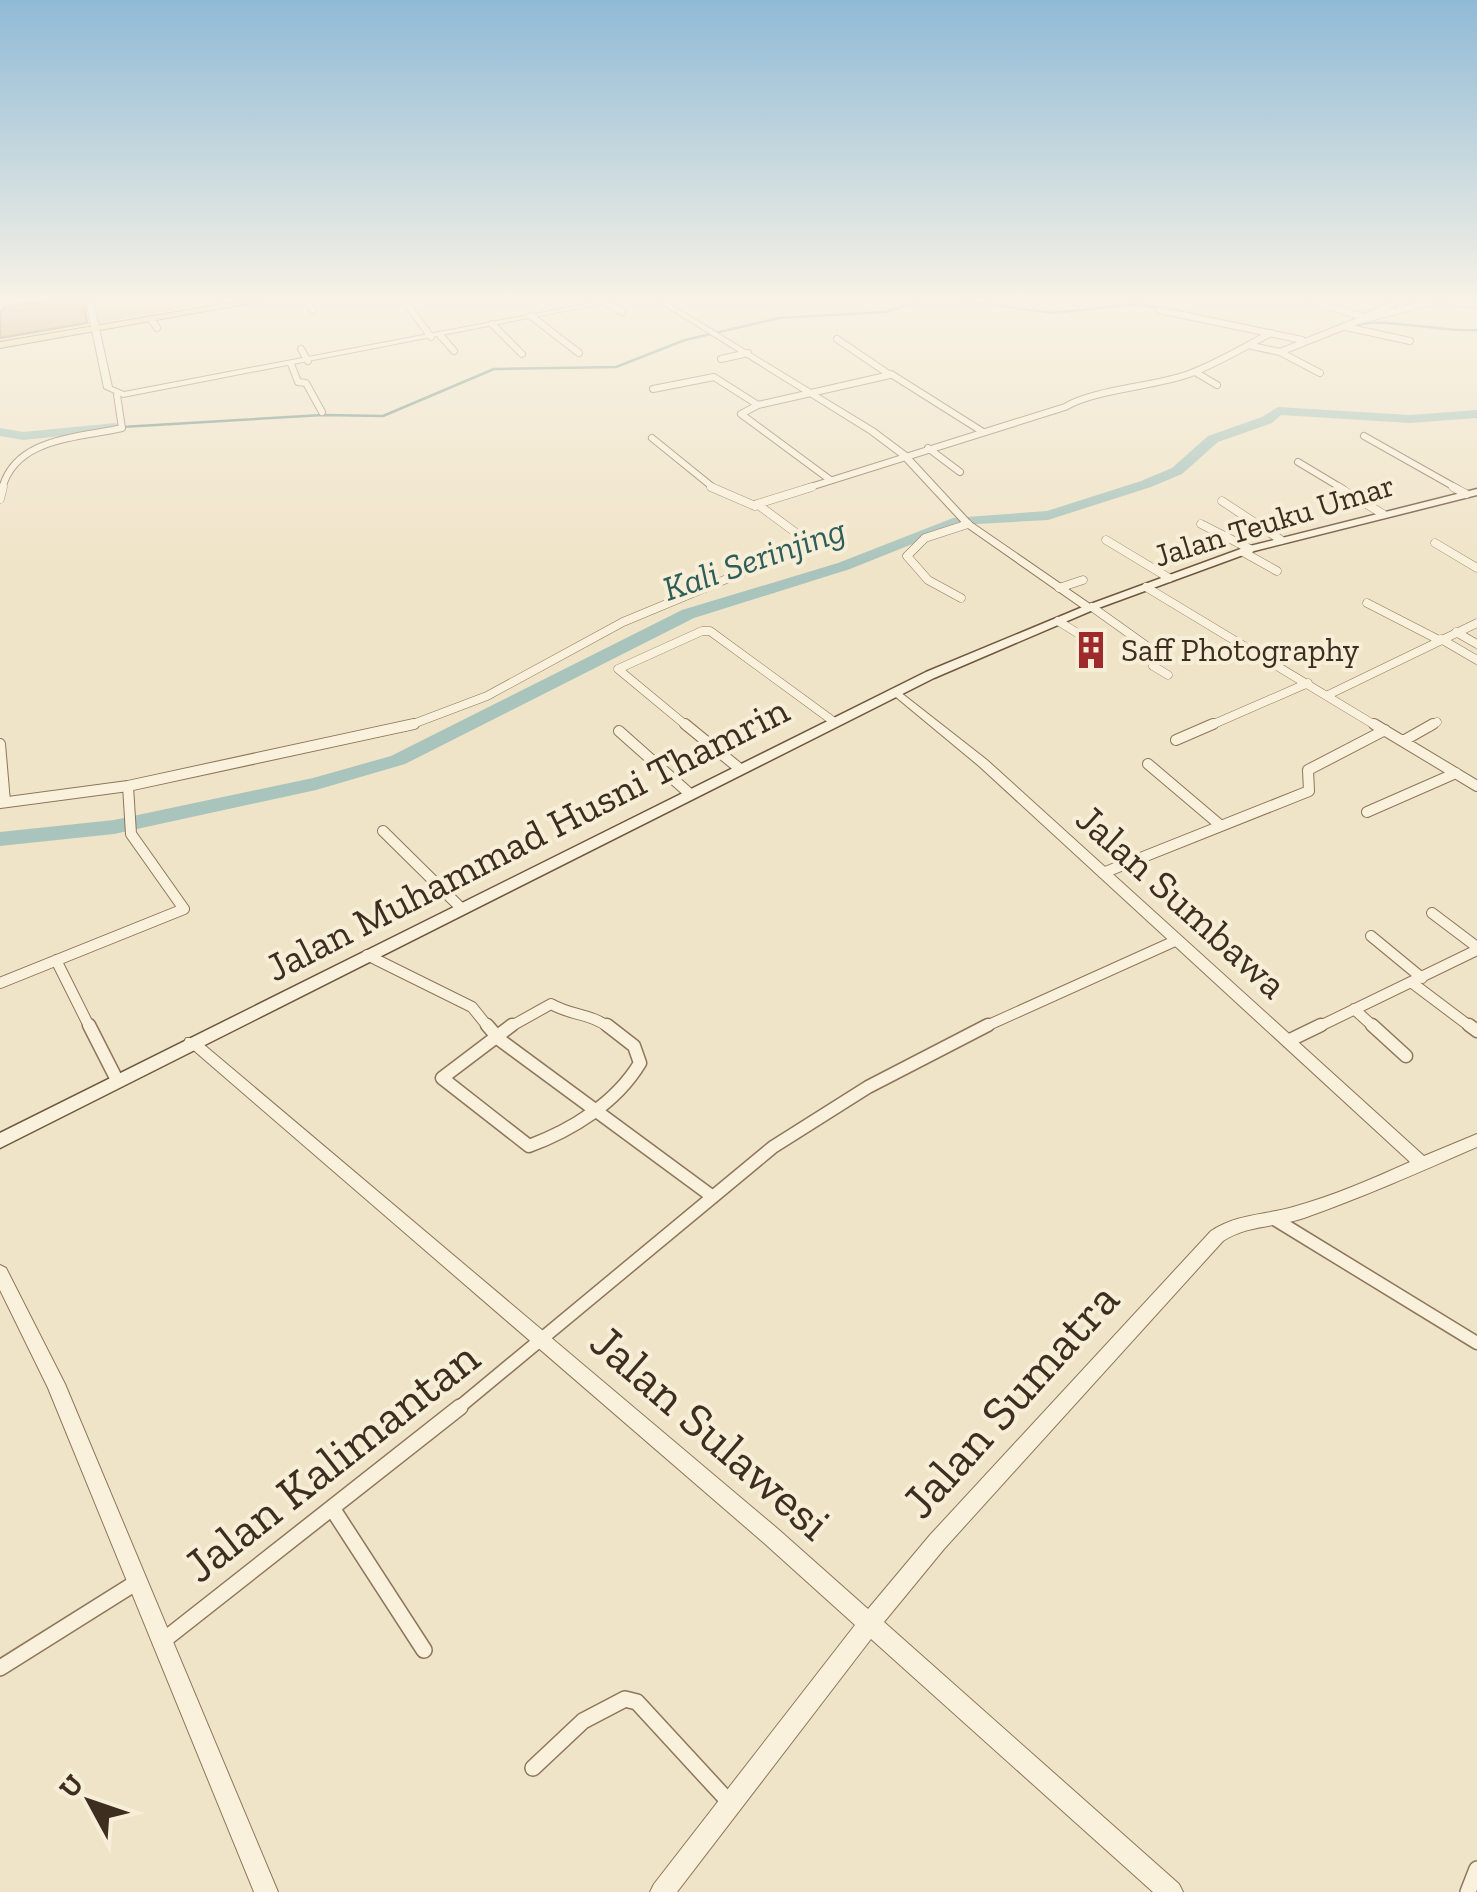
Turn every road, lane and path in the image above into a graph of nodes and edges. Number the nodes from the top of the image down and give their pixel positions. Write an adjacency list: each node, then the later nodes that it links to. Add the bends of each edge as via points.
1 (110, 389): 10 (street)
2 (149, 389): 10 (street)
3 (309, 389): 12 (street)
4 (733, 389): 11 (street)
5 (808, 389): 9 (street)
6 (829, 389): 9 (street)
7 (915, 389): 13 (street)
8 (1135, 389): 13 (street, via 1083,396 1070,406)
9 (814, 393): 11 (street); 17 (street)
10 (117, 395): 22 (street, via 122,427 20,454 6,470)
11 (758, 405): 20 (street, via 742,416)
12 (322, 412)
13 (983, 432): 16 (street)
14 (1364, 436): 21 (street)
15 (652, 438): 24 (street, via 674,460)
16 (928, 448): 17 (street); 19 (street)
17 (904, 455): 20 (street); 26 (street)
18 (1298, 462): 25 (street)
19 (960, 472)
20 (829, 479): 24 (street)
21 (1471, 493): 25 (main road, Jalan Teuku Umar)
22 (0, 499)
23 (1222, 501): 29 (street)
24 (755, 506): 63 (street, via 811,544 623,622 444,714)
25 (1383, 514): 29 (main road, Jalan Teuku Umar)
26 (967, 524): 37 (street); 38 (street, via 932,536 907,556 928,580)
27 (1201, 524): 31 (street)
28 (1106, 540): 34 (street)
29 (1280, 540): 31 (main road, Jalan Teuku Umar)
30 (1435, 543): 32 (street)
31 (1246, 551): 33 (street); 34 (main road, Jalan Teuku Umar)
32 (1477, 568)
33 (1276, 571)
34 (1169, 578): 36 (main road, Jalan Teuku Umar)
35 (1083, 580): 37 (street)
36 (1146, 587): 40 (main road, Jalan Teuku Umar); 49 (street)
37 (1059, 588): 40 (street)
38 (961, 598)
39 (1367, 603): 44 (street)
40 (1091, 608): 41 (main road, Jalan Muhammad Husni Thamrin); 48 (street, via 1155,652 1153,666)
41 (1058, 621): 45 (street, via 1087,639); 50 (main road, Jalan Muhammad Husni Thamrin)
42 (1477, 623): 43 (street)
43 (1456, 632): 44 (street); 46 (street)
44 (1440, 640): 47 (street); 51 (street)
45 (1080, 642)
46 (1477, 644)
47 (1477, 660)
48 (1168, 675)
49 (1308, 684): 51 (street); 56 (street)
50 (895, 692): 52 (main road, Jalan Muhammad Husni Thamrin); 69 (street, Jalan Sumbawa)
51 (1328, 695): 54 (street)
52 (833, 722): 60 (main road, Jalan Muhammad Husni Thamrin); 60 (street, via 710,631 618,669)
53 (1437, 722): 57 (street)
54 (1385, 730): 57 (street); 67 (street, via 1308,770 1311,790)
55 (618, 731): 64 (street)
56 (1176, 740)
57 (1403, 741): 61 (street)
58 (0, 744): 65 (street)
59 (1148, 764): 67 (street)
60 (740, 769): 64 (main road, Jalan Muhammad Husni Thamrin)
61 (1456, 773): 62 (street); 66 (street)
62 (1477, 786)
63 (127, 789): 65 (street); 76 (street, via 131,834 184,909)
64 (690, 794): 70 (main road, Jalan Muhammad Husni Thamrin)
65 (2, 802)
66 (1368, 812)
67 (1220, 825): 69 (street)
68 (383, 832): 70 (street)
69 (1104, 873): 73 (street, Jalan Sumbawa)
70 (460, 908): 75 (main road, Jalan Muhammad Husni Thamrin)
71 (1432, 913): 74 (street)
72 (1370, 936): 77 (street)
73 (1175, 940): 82 (street, Jalan Sumbawa); 90 (street, Jalan Kalimantan, via 866,1089 773,1147)
74 (1477, 948): 77 (street)
75 (367, 955): 81 (street, via 472,1007); 83 (main road, Jalan Muhammad Husni Thamrin)
76 (56, 960): 78 (street); 85 (street)
77 (1417, 980): 79 (street); 80 (street)
78 (0, 983)
79 (1354, 1009): 82 (street); 84 (street)
80 (1477, 1031)
81 (494, 1035): 86 (street); 86 (street, via 548,1004 570,1015 590,1013 616,1032 634,1046 640,1063); 86 (street, via 442,1078 522,1143 556,1136)
82 (1288, 1041): 89 (street, Jalan Sumbawa)
83 (191, 1042): 85 (main road, Jalan Muhammad Husni Thamrin); 93 (street, Jalan Sulawesi)
84 (1406, 1056)
85 (117, 1080): 88 (main road, Jalan Muhammad Husni Thamrin)
86 (594, 1110): 90 (street)
87 (1477, 1140): 89 (street, Jalan Sumatra)
88 (0, 1141)
89 (1422, 1164): 91 (street, Jalan Sumatra)
90 (713, 1197): 93 (street, Jalan Kalimantan)
91 (1276, 1220): 94 (street); 97 (street, Jalan Sumatra, via 1225,1229 1195,1258)
92 (0, 1273): 96 (street, via 56,1384)
93 (544, 1341): 95 (street, Jalan Kalimantan); 97 (street, Jalan Sulawesi)
94 (1477, 1342)
95 (332, 1508): 98 (street, Jalan Kalimantan); 99 (street)
96 (138, 1582): 98 (street); 100 (street)
97 (869, 1624): 102 (street, Jalan Sumatra); 106 (street, Jalan Sulawesi)
98 (164, 1640): 104 (street)
99 (424, 1650)
100 (0, 1668)
101 (533, 1768): 102 (street, via 608,1700 627,1696)
102 (731, 1804): 105 (street, Jalan Sumatra)
103 (1477, 1870): 107 (street)
104 (266, 1892)
105 (662, 1892)
106 (1171, 1892)
107 (1468, 1892)

